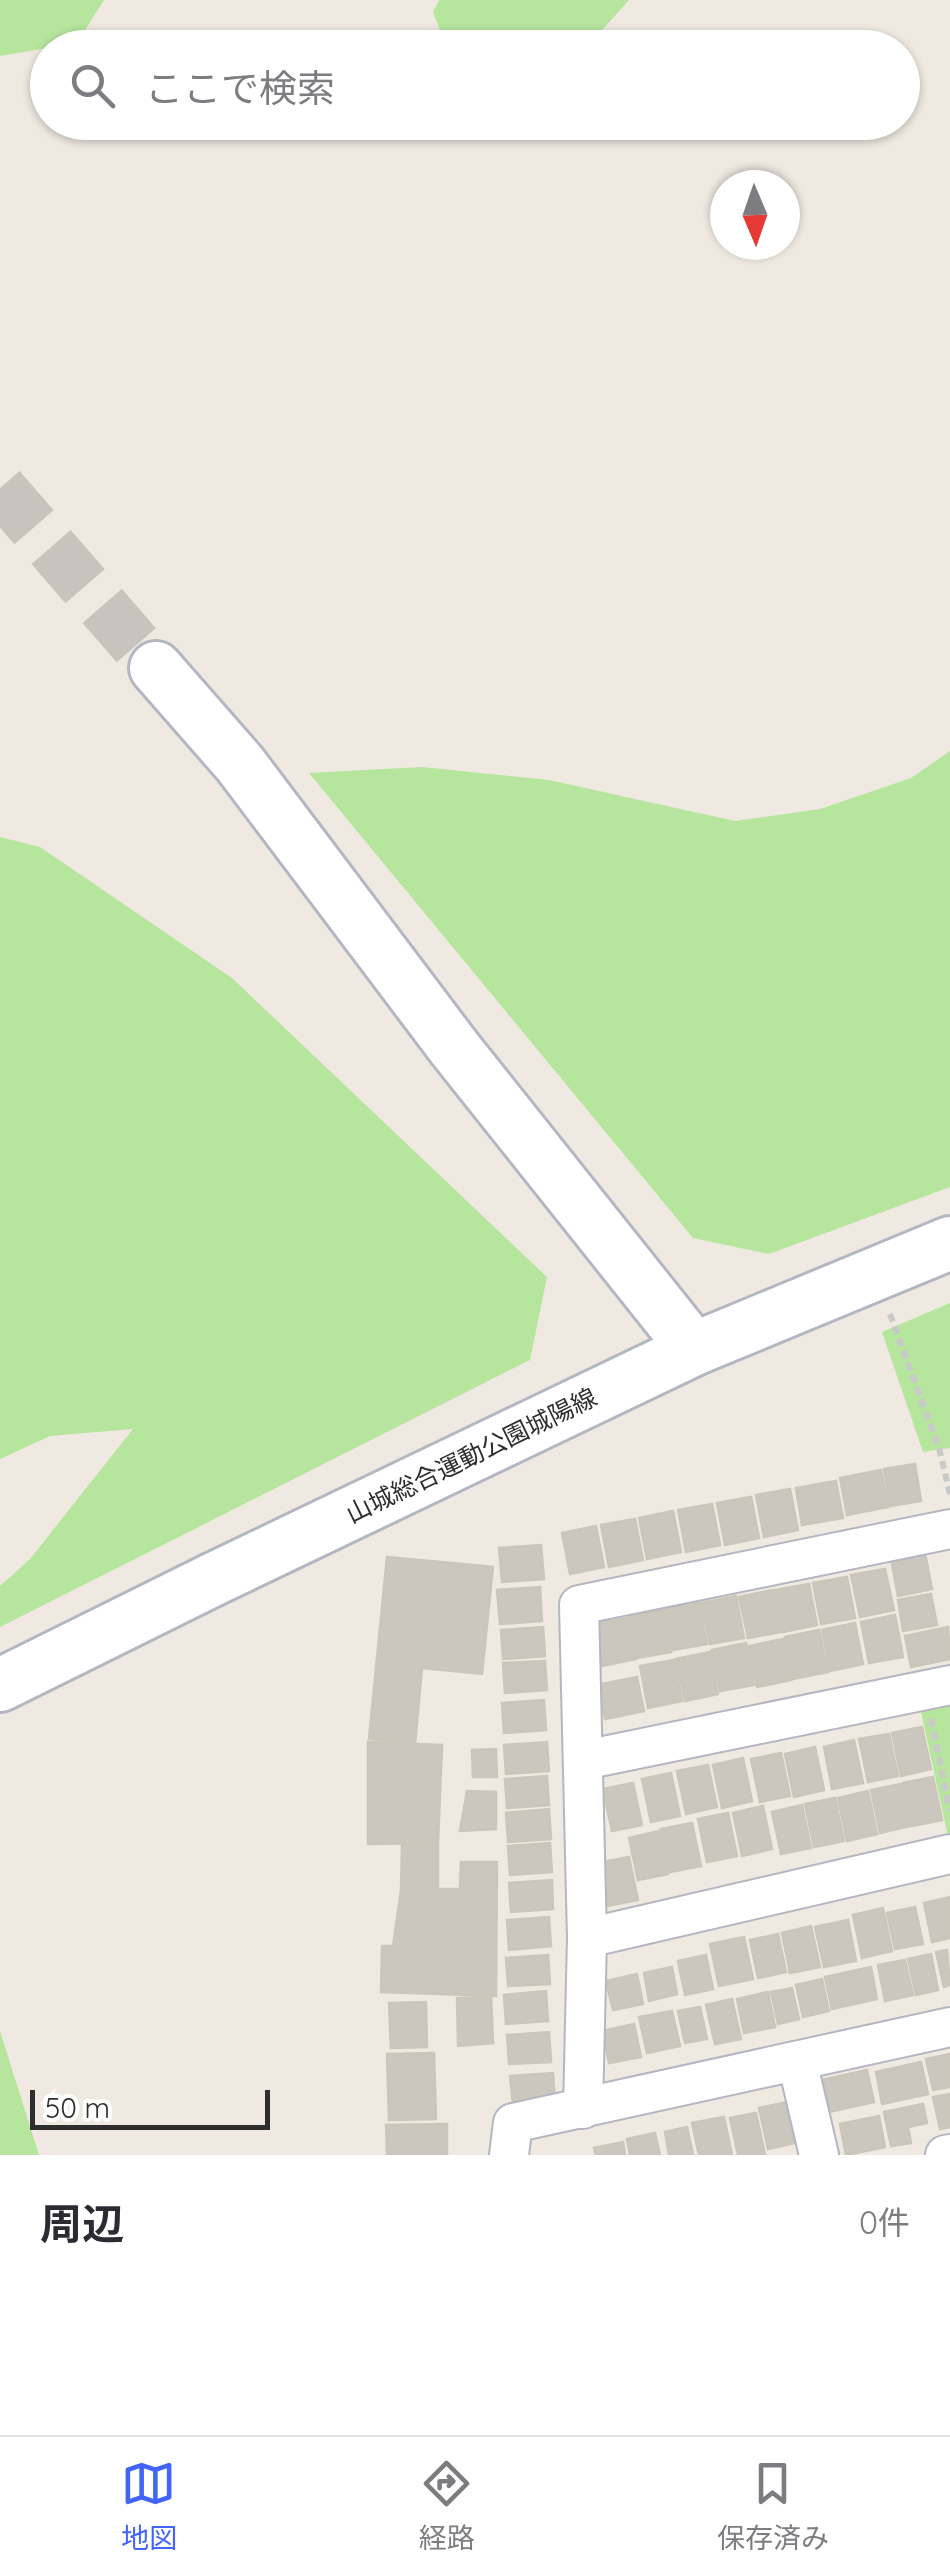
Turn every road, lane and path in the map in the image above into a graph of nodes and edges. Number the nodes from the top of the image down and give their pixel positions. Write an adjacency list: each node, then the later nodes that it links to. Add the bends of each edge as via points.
1 (156, 668): 4 (main road, via 251,779)
2 (950, 1243): 4 (main road, 山城総合運動公園城陽線)
3 (890, 1314): 6 (path)
4 (694, 1349): 9 (main road, 山城総合運動公園城陽線)
5 (950, 1447): 6 (path)
6 (939, 1448): 7 (path)
7 (950, 1494)
8 (950, 1530): 11 (street, via 579,1605)
9 (0, 1686)
10 (938, 1688): 11 (street); 12 (path)
11 (584, 1760): 14 (street)
12 (950, 1811)
13 (950, 1854): 14 (street)
14 (587, 1938): 17 (street)
15 (950, 2026): 16 (street)
16 (797, 2061): 17 (street); 19 (street)
17 (583, 2109): 18 (street, via 514,2123)
18 (509, 2155)
19 (820, 2155)

